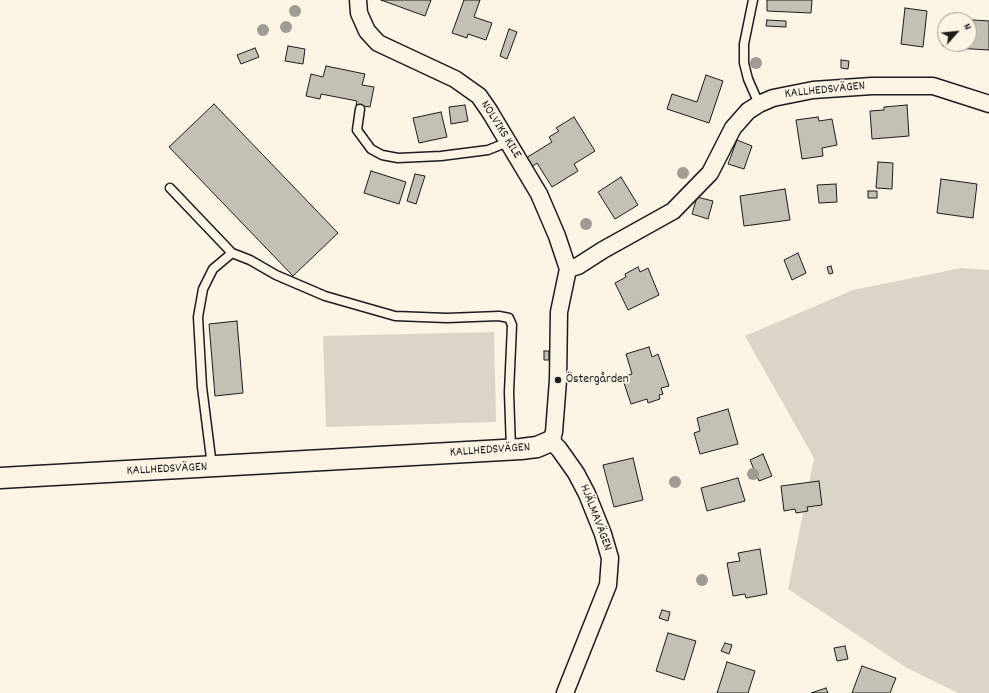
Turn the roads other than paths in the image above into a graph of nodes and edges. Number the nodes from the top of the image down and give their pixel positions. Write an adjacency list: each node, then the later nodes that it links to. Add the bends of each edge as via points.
1 (358, 0): 6 (street, NOLVIKS KILE, via 359,13 367,31 378,43 466,86 479,96)
2 (753, 0): 3 (lane, via 744,44 744,62)
3 (758, 104): 4 (street, KALLHEDSVÄGEN, via 773,98 813,90 887,86 933,86); 9 (street, KALLHEDSVÄGEN, via 748,110 733,128 710,173 673,211 578,266)
4 (989, 104)
5 (360, 109): 6 (lane, via 357,130 372,149 382,155 398,158 441,156 488,150)
6 (508, 142): 9 (street, NOLVIKS KILE, via 539,194)
7 (170, 188): 8 (lane)
8 (232, 253): 11 (lane, via 325,296 395,316 509,318 512,326 509,392); 12 (lane, via 214,269 203,288 198,316 202,387)
9 (568, 269): 10 (street, via 559,312 558,380)
10 (551, 441): 11 (street, KALLHEDSVÄGEN, via 537,447); 14 (street, HJÄLMAVÄGEN, via 576,473 587,494 610,558 608,585)
11 (511, 450): 12 (street, KALLHEDSVÄGEN)
12 (212, 467): 13 (street, KALLHEDSVÄGEN)
13 (0, 478)
14 (565, 693)

